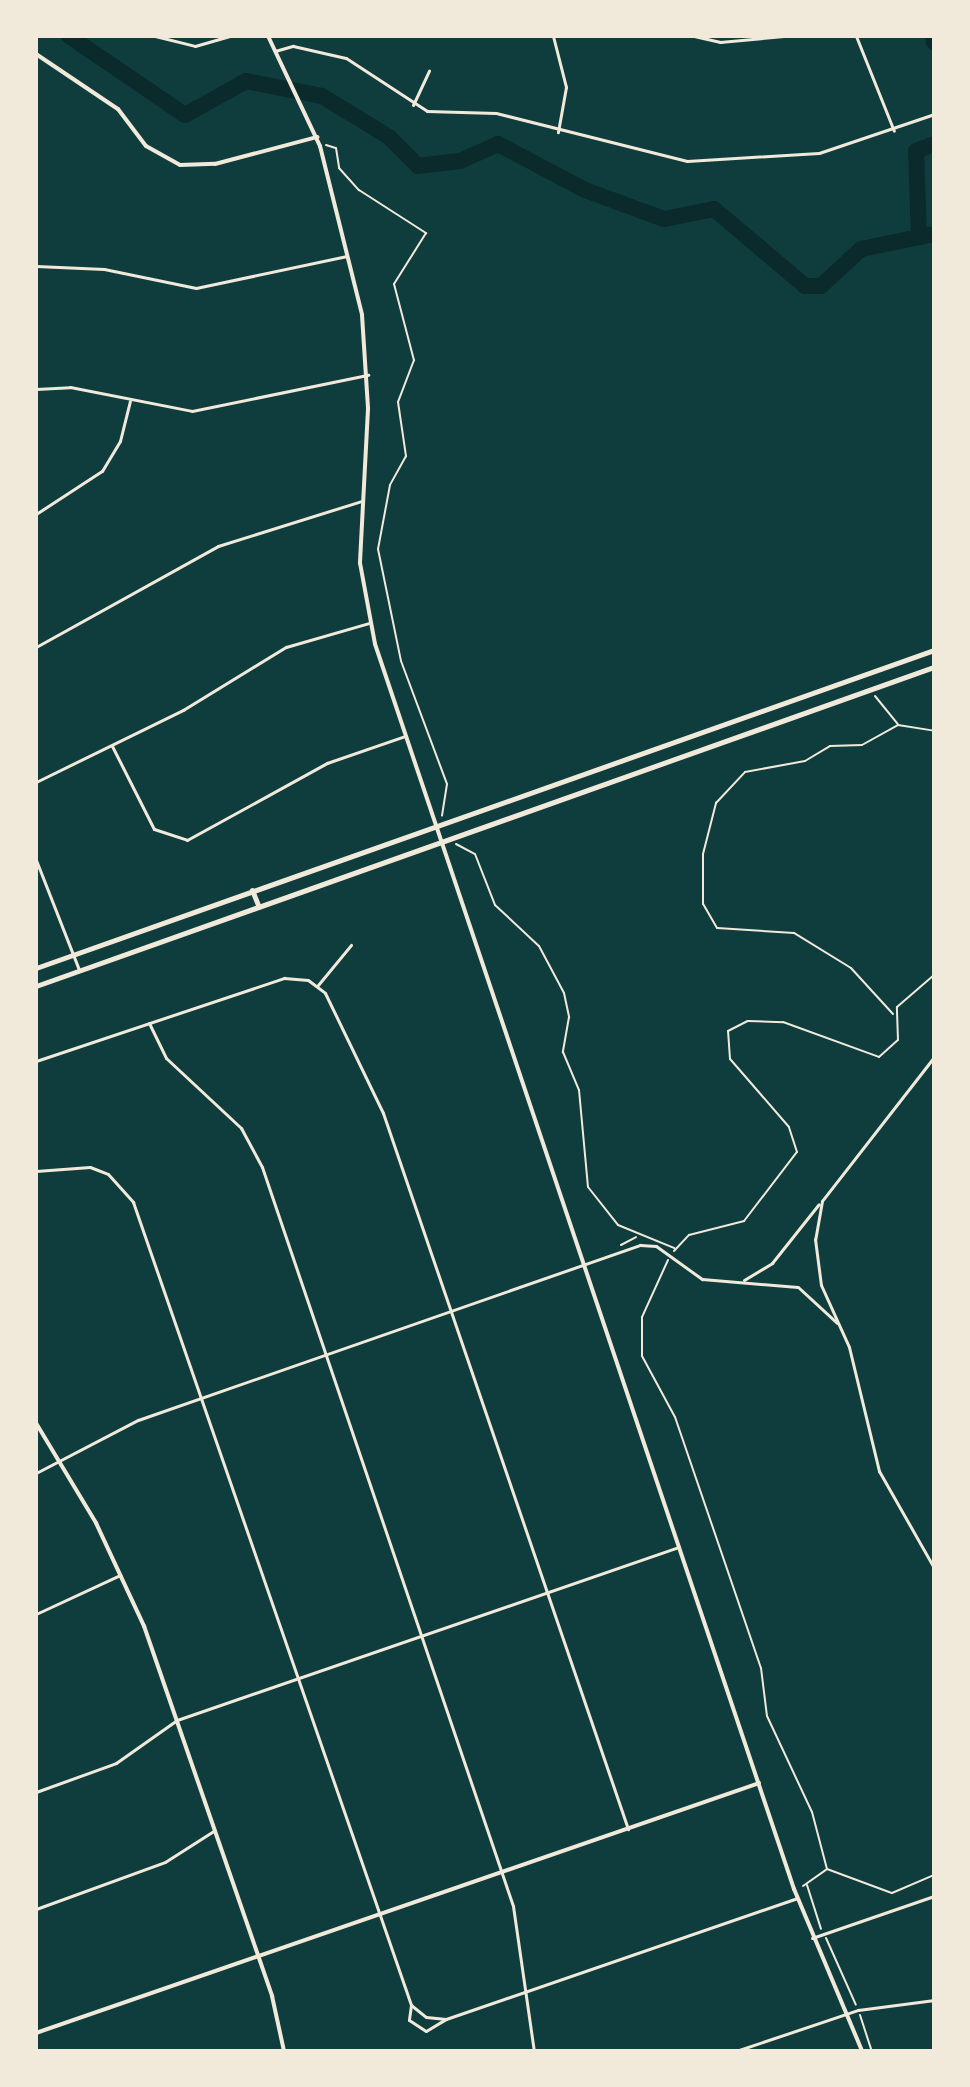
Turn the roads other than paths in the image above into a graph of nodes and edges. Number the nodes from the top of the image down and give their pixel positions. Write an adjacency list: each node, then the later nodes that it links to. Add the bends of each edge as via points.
1 (155, 36): 2 (street, via 195,46)
2 (231, 36)
3 (268, 36): 8 (street)
4 (553, 36): 14 (street, via 566,87)
5 (694, 36): 6 (street, via 720,42)
6 (784, 36)
7 (856, 36): 13 (street)
8 (275, 51): 11 (street, via 293,46 346,58); 15 (street)
9 (36, 54): 15 (street, via 118,109 146,146 180,165 215,164)
10 (429, 70): 11 (street)
11 (413, 105): 14 (street, via 437,114 496,113)
12 (934, 114): 13 (street)
13 (894, 131): 14 (street, via 819,153 721,163 651,157)
14 (558, 132)
15 (317, 137): 16 (street)
16 (348, 255): 17 (street, via 208,288 93,268); 18 (street)
17 (36, 266)
18 (368, 375): 20 (street, via 220,409); 21 (street)
19 (36, 389): 20 (street, via 70,387)
20 (131, 400): 22 (street, via 120,441 102,471)
21 (362, 501): 23 (street, via 360,563); 24 (street, via 218,546)
22 (36, 514)
23 (369, 623): 27 (street); 28 (street, via 286,647)
24 (36, 647)
25 (934, 650): 30 (main road)
26 (934, 667): 31 (main road)
27 (405, 736): 28 (street, via 327,763 187,840 154,829); 30 (street)
28 (112, 746): 29 (street)
29 (36, 782)
30 (435, 827): 31 (street); 33 (main road)
31 (440, 840): 34 (main road); 46 (street)
32 (36, 860): 36 (street)
33 (252, 890): 34 (main road); 36 (main road)
34 (258, 905): 38 (main road)
35 (351, 945): 39 (street)
36 (74, 954): 37 (main road); 38 (street)
37 (36, 968)
38 (79, 970): 40 (main road)
39 (318, 985): 41 (street, via 284,978); 48 (street, via 383,1113)
40 (36, 986)
41 (149, 1023): 43 (street); 50 (street, via 166,1058 251,1144)
42 (934, 1057): 45 (street)
43 (36, 1061)
44 (36, 1171): 51 (street, via 90,1167 123,1187)
45 (822, 1201): 47 (street, via 772,1263); 49 (street, via 817,1270)
46 (584, 1267): 47 (street, via 649,1244 702,1279); 48 (street); 55 (street)
47 (744, 1280): 49 (street, via 798,1287)
48 (452, 1313): 50 (street); 58 (street)
49 (837, 1323): 56 (street, via 879,1471)
50 (327, 1356): 51 (street); 60 (street)
51 (202, 1398): 53 (street, via 96,1436); 61 (street)
52 (36, 1423): 53 (street)
53 (58, 1459): 54 (street); 57 (street)
54 (36, 1473)
55 (679, 1547): 58 (street); 63 (street)
56 (934, 1568)
57 (122, 1575): 59 (street); 62 (street)
58 (546, 1592): 60 (street); 65 (street)
59 (36, 1614)
60 (422, 1635): 61 (street); 67 (street)
61 (295, 1677): 62 (street); 71 (street)
62 (177, 1720): 64 (street, via 116,1763); 66 (street)
63 (759, 1783): 65 (street); 69 (street)
64 (36, 1792)
65 (628, 1829): 67 (street)
66 (215, 1830): 70 (street, via 145,1871); 73 (street)
67 (503, 1872): 71 (street); 74 (street)
68 (934, 1896): 72 (street)
69 (797, 1898): 72 (street); 74 (street)
70 (36, 1909)
71 (378, 1915): 73 (street); 76 (street)
72 (812, 1938): 77 (street)
73 (258, 1956): 79 (street); 80 (street)
74 (525, 1992): 78 (street); 81 (street)
75 (934, 2000): 77 (street)
76 (411, 2005): 78 (street, via 426,2017); 78 (street, via 409,2020 419,2029 434,2030)
77 (849, 2013): 82 (street); 83 (street)
78 (446, 2019)
79 (36, 2033)
80 (284, 2051)
81 (534, 2051)
82 (736, 2051)
83 (862, 2051)

